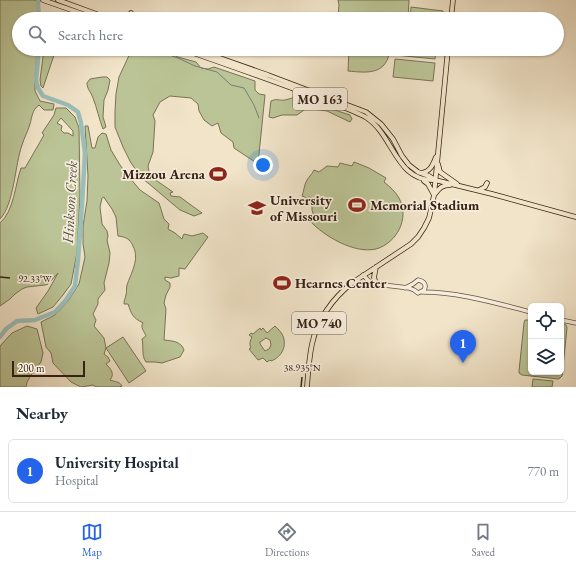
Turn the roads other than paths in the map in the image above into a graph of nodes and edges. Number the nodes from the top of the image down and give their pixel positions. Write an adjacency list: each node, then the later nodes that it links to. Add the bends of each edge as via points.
1 (43, 0): 4 (main road)
2 (58, 0): 5 (main road)
3 (453, 0): 6 (main road)
4 (76, 12)
5 (91, 12)
6 (452, 12)
7 (202, 56): 10 (main road, MO 163, via 350,110 373,123)
8 (214, 56): 11 (main road, MO 163, via 366,112 381,124)
9 (447, 56): 12 (main road, MO 740)
10 (382, 134): 11 (main road); 13 (main road, MO 163, via 403,167 411,174)
11 (398, 149): 13 (main road, MO 163)
12 (438, 155): 13 (main road, via 430,169); 14 (main road, MO 740); 16 (main road, via 440,172)
13 (420, 175): 14 (main road, MO 163, via 427,180); 18 (main road)
14 (435, 180): 16 (main road, MO 163); 18 (main road, MO 740)
15 (487, 183): 17 (main road)
16 (458, 186): 17 (main road, MO 163); 18 (main road, via 442,186)
17 (478, 190): 19 (main road, MO 163)
18 (434, 195): 20 (main road, MO 740, via 429,218 421,233 411,244)
19 (575, 216)
20 (376, 268): 21 (main road, MO 740); 22 (main road)
21 (363, 275): 22 (street); 32 (main road, MO 740, via 335,299 318,324 312,342)
22 (376, 284): 25 (street)
23 (413, 284): 24 (street, via 420,280); 25 (street); 26 (street)
24 (425, 286): 27 (street); 28 (street)
25 (405, 288): 26 (street)
26 (414, 290): 28 (street)
27 (432, 291): 28 (street); 29 (street)
28 (422, 292)
29 (528, 311)
30 (564, 321): 31 (street)
31 (576, 323)
32 (307, 387)

